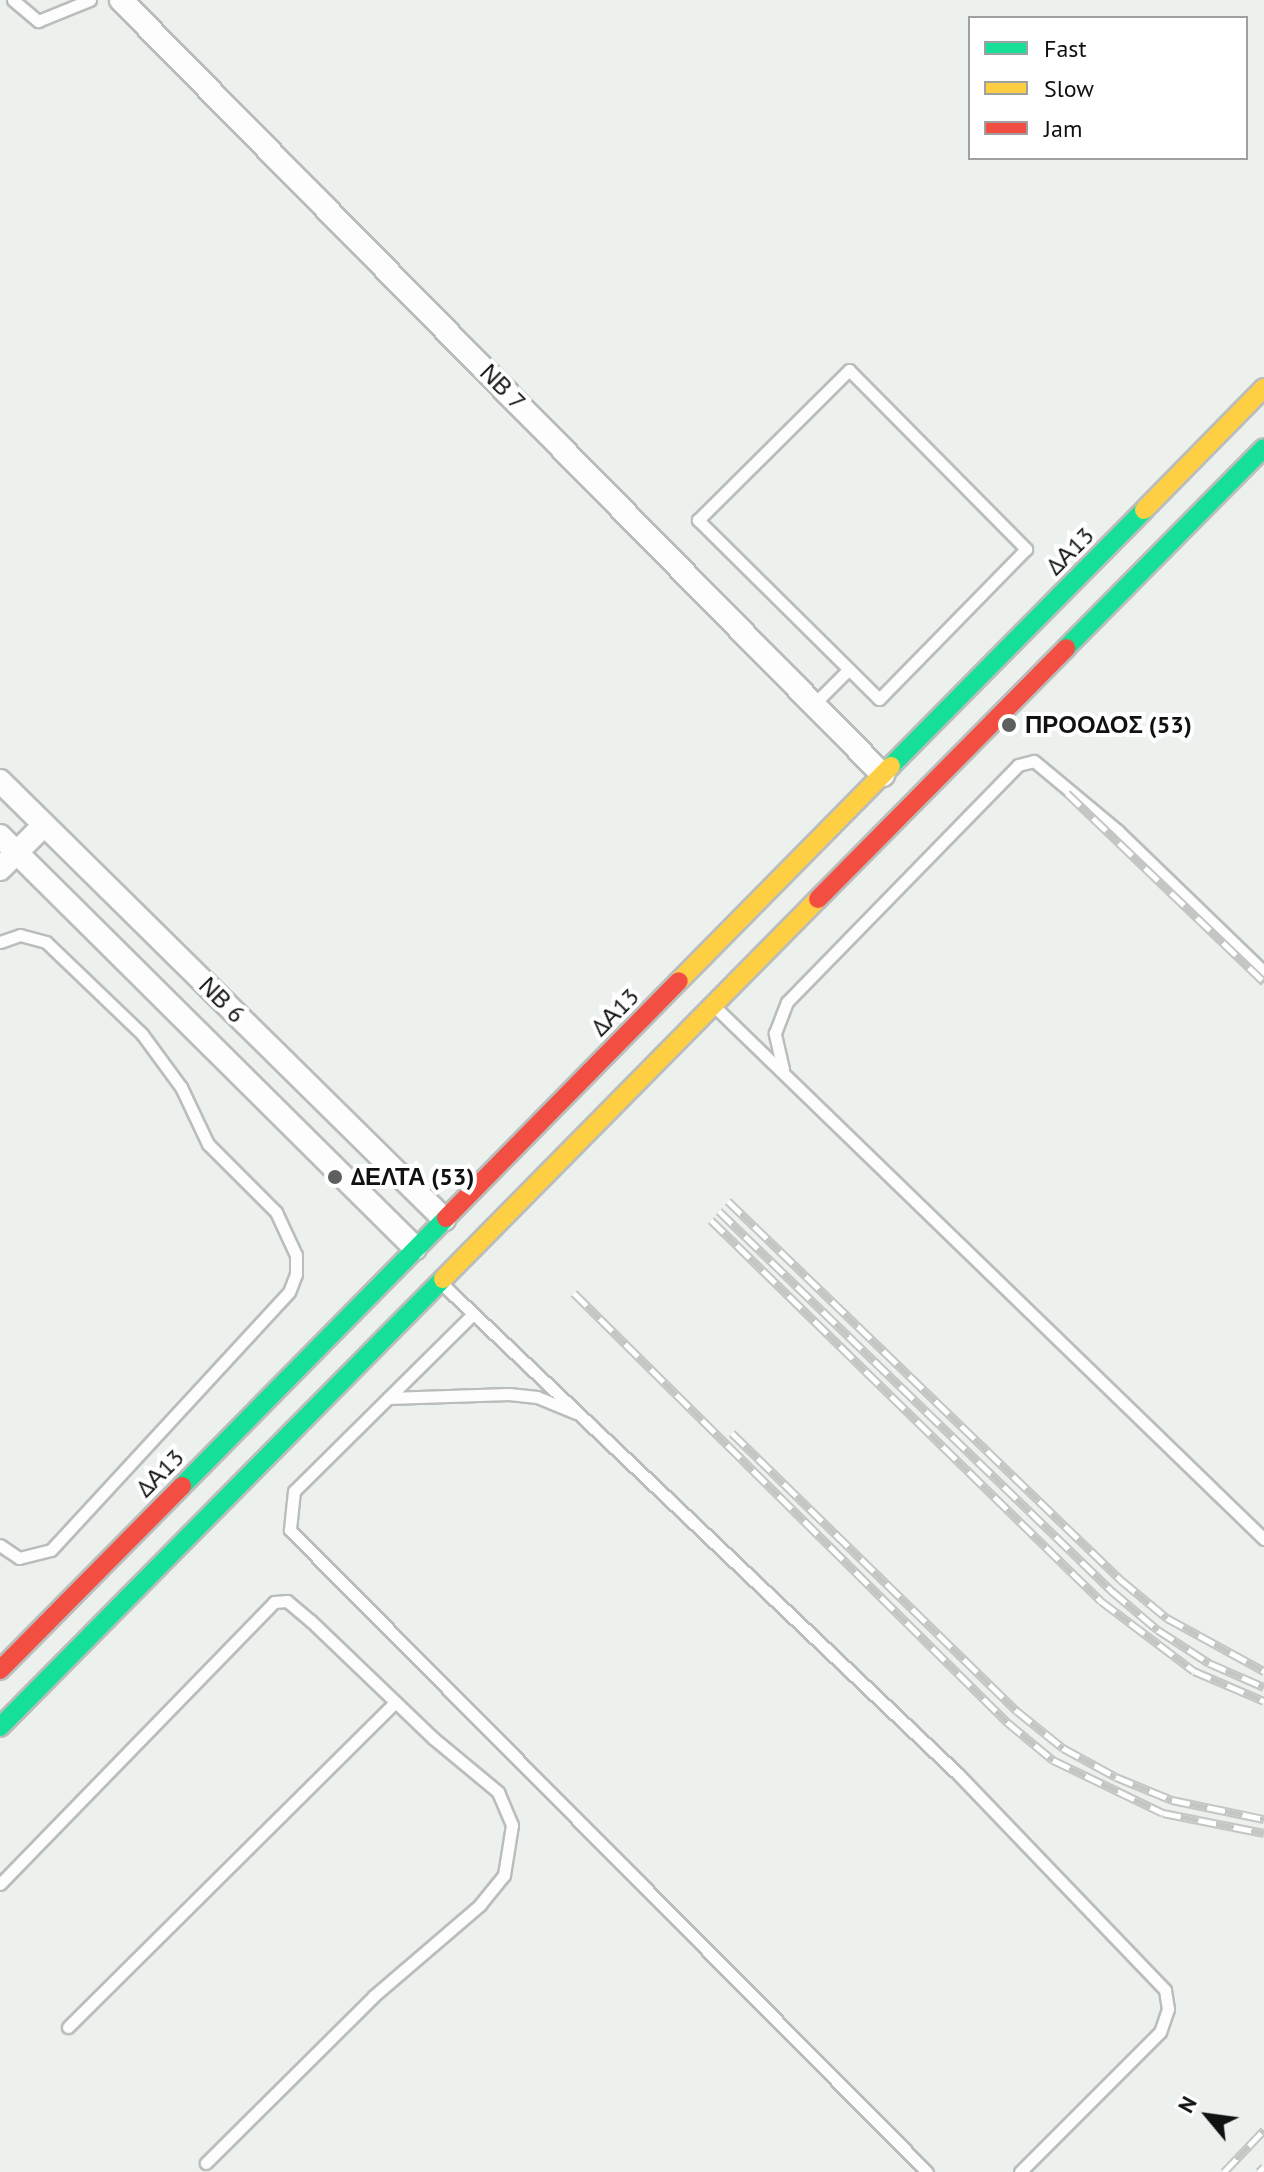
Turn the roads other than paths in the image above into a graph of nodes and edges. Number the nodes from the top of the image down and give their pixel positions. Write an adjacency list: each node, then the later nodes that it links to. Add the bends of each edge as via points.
1 (13, 0): 2 (lane, via 38,21)
2 (90, 0)
3 (127, 2): 7 (street, ΝΒ 7)
4 (1264, 388): 8 (street, ΔΑ13)
5 (1264, 448): 10 (street)
6 (849, 669): 6 (lane, via 698,520 849,370 1026,549 879,699); 7 (lane)
7 (815, 703): 8 (street, ΝΒ 7)
8 (883, 775): 10 (street); 17 (street, ΔΑ13)
9 (0, 781): 11 (street, ΝΒ 6)
10 (913, 804): 15 (street)
11 (44, 825): 12 (street); 17 (street, ΝΒ 6)
12 (5, 853): 18 (street, ΝΒ 6)
13 (0, 942): 25 (lane, via 20,935 46,942 142,1034 181,1087 208,1144 276,1212 296,1255 296,1274 289,1292 51,1550 19,1558)
14 (1264, 972): 16 (lane, via 1118,831 1034,761 1018,765 787,1002 775,1033)
15 (712, 1005): 16 (lane); 19 (street)
16 (783, 1070): 24 (lane)
17 (444, 1219): 18 (street, ΔΑ13); 19 (street)
18 (415, 1248): 19 (street); 26 (street, ΔΑ13)
19 (457, 1262): 20 (street)
20 (439, 1282): 21 (lane); 28 (street)
21 (472, 1315): 22 (lane); 23 (lane)
22 (388, 1398): 23 (lane, via 509,1394 537,1397); 32 (lane, via 294,1491 290,1530)
23 (585, 1417): 33 (lane, via 958,1774 1165,1990 1168,2009 1160,2032)
24 (1264, 1539)
25 (0, 1545)
26 (0, 1670)
27 (395, 1702): 29 (lane, via 287,1601 274,1602); 30 (lane); 31 (lane, via 505,1804 512,1849 504,1875 480,1905 374,1996)
28 (0, 1727)
29 (0, 1884)
30 (68, 2027)
31 (206, 2163)
32 (927, 2172)
33 (1020, 2172)

